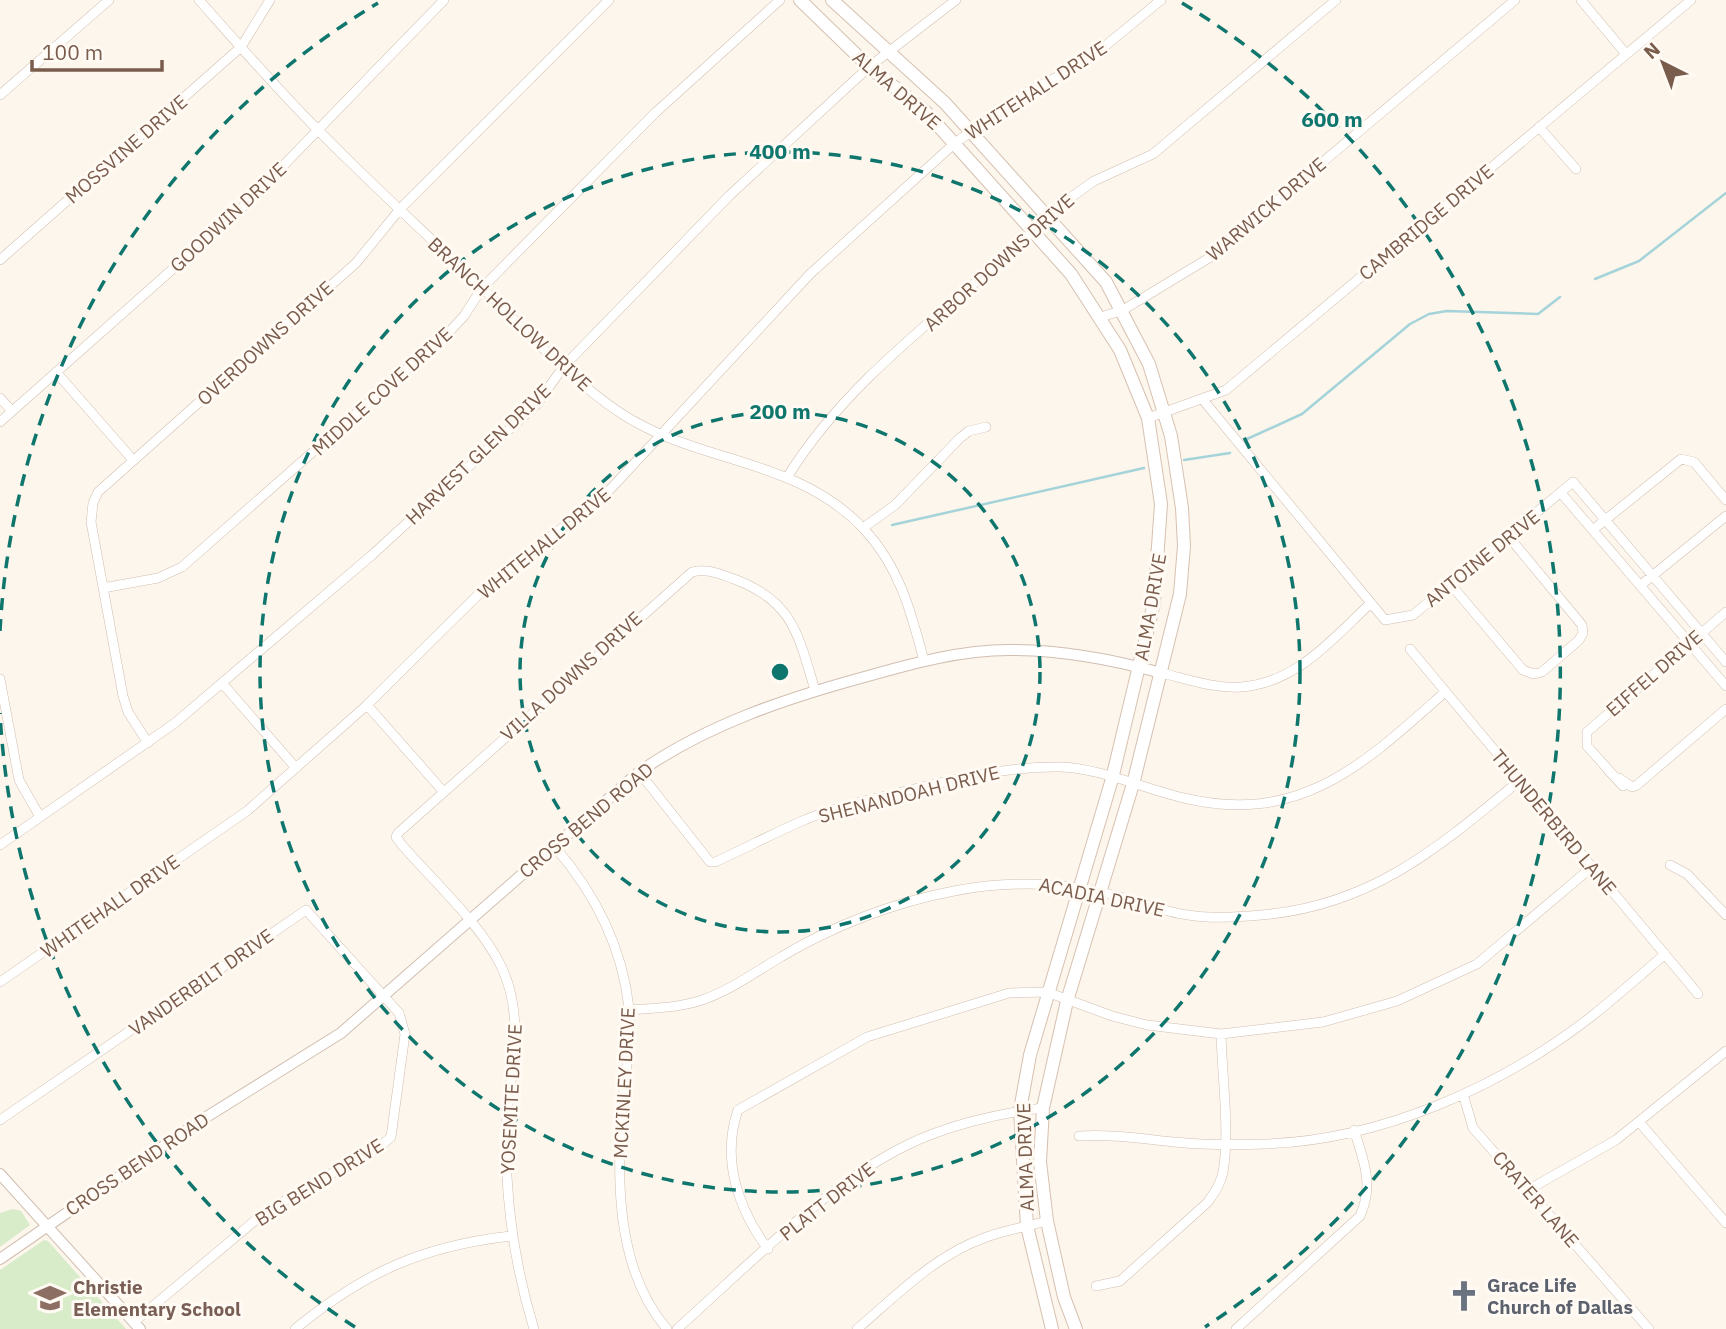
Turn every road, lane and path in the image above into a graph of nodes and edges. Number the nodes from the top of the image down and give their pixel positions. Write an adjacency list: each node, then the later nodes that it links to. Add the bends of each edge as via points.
1 (109, 0): 19 (street)
2 (200, 0): 15 (street, BRANCH HOLLOW DRIVE)
3 (270, 0): 15 (street, MOSSVINE DRIVE)
4 (444, 0): 21 (street, GOODWIN DRIVE)
5 (609, 0): 25 (street, OVERDOWNS DRIVE)
6 (780, 0): 29 (street, MIDDLE COVE DRIVE, via 655,113)
7 (800, 0): 18 (main road, ALMA DRIVE)
8 (832, 0): 16 (main road, ALMA DRIVE)
9 (956, 0): 16 (street, HARVEST GLEN DRIVE)
10 (1161, 0): 22 (street, WHITEHALL DRIVE, via 1082,65 1030,90)
11 (1336, 0): 26 (street, ARBOR DOWNS DRIVE, via 1153,154 1094,181)
12 (1515, 0): 30 (street, WARWICK DRIVE, via 1209,258)
13 (1581, 0): 17 (street)
14 (1690, 0): 17 (street, CAMBRIDGE DRIVE)
15 (241, 47): 21 (street, BRANCH HOLLOW DRIVE); 28 (street, MOSSVINE DRIVE)
16 (887, 53): 18 (street, HARVEST GLEN DRIVE); 22 (main road, ALMA DRIVE, via 945,103)
17 (1626, 54): 20 (street, CAMBRIDGE DRIVE)
18 (869, 67): 23 (main road, ALMA DRIVE, via 925,111); 32 (street, HARVEST GLEN DRIVE, via 730,195)
19 (0, 95)
20 (1539, 127): 24 (street); 35 (street, CAMBRIDGE DRIVE, via 1226,390)
21 (317, 130): 25 (street, BRANCH HOLLOW DRIVE); 33 (street, GOODWIN DRIVE, via 245,205)
22 (970, 132): 23 (street, WHITEHALL DRIVE); 26 (main road, ALMA DRIVE)
23 (956, 143): 27 (main road, ALMA DRIVE); 41 (street, WHITEHALL DRIVE, via 810,274)
24 (1576, 169)
25 (400, 209): 29 (street, BRANCH HOLLOW DRIVE); 42 (street, OVERDOWNS DRIVE, via 356,263)
26 (1049, 216): 27 (street, ARBOR DOWNS DRIVE); 30 (main road, ALMA DRIVE, via 1092,264)
27 (1032, 230): 31 (main road, ALMA DRIVE); 43 (street, ARBOR DOWNS DRIVE, via 860,388 811,439)
28 (0, 260)
29 (482, 288): 32 (street, BRANCH HOLLOW DRIVE); 58 (street, MIDDLE COVE DRIVE, via 450,332 182,567 158,578)
30 (1123, 310): 31 (street, WARWICK DRIVE); 37 (main road, ALMA DRIVE, via 1149,364)
31 (1101, 317): 38 (main road, ALMA DRIVE)
32 (564, 366): 41 (street, BRANCH HOLLOW DRIVE, via 589,390); 71 (street, HARVEST GLEN DRIVE, via 526,414 372,555)
33 (56, 372): 36 (street, GOODWIN DRIVE); 42 (street)
34 (0, 398): 36 (street)
35 (1203, 400): 37 (street, CAMBRIDGE DRIVE); 59 (street)
36 (12, 411): 39 (street, GOODWIN DRIVE)
37 (1165, 414): 38 (street, CAMBRIDGE DRIVE); 69 (main road, ALMA DRIVE, via 1180,490 1184,546 1180,594)
38 (1148, 418): 68 (main road, ALMA DRIVE, via 1161,504 1161,539 1154,603)
39 (0, 422)
40 (986, 427): 50 (street, via 960,438 895,505)
41 (658, 434): 43 (street, BRANCH HOLLOW DRIVE); 75 (street, WHITEHALL DRIVE, via 605,495 487,586)
42 (133, 460): 58 (street, OVERDOWNS DRIVE, via 98,492 93,503 91,522)
43 (788, 476): 50 (street, BRANCH HOLLOW DRIVE, via 813,488)
44 (1562, 492): 46 (street, ANTOINE DRIVE, via 1573,482); 47 (street); 52 (street, ANTOINE DRIVE)
45 (1726, 500): 49 (street, via 1689,459 1676,461)
46 (1590, 501): 47 (street); 49 (street)
47 (1578, 511): 51 (street)
48 (1726, 516): 55 (street)
49 (1605, 519): 51 (street); 53 (street)
50 (863, 528): 66 (street, BRANCH HOLLOW DRIVE, via 898,578)
51 (1594, 529): 54 (street)
52 (1509, 537): 57 (street, ANTOINE DRIVE); 57 (street, via 1582,625 1579,640 1542,672 1528,674)
53 (1632, 550): 54 (street); 55 (street)
54 (1620, 560): 56 (street)
55 (1653, 576): 56 (street); 60 (street)
56 (1641, 585): 62 (street)
57 (1452, 586): 59 (street, ANTOINE DRIVE, via 1413,615 1385,620)
58 (103, 588): 77 (street, OVERDOWNS DRIVE, via 123,696)
59 (1371, 603): 69 (street, CROSS BEND ROAD, via 1309,661 1278,679 1221,687)
60 (1683, 611): 62 (street); 63 (street)
61 (1726, 612): 63 (street, EIFFEL DRIVE)
62 (1671, 621): 64 (street)
63 (1701, 632): 64 (street, EIFFEL DRIVE); 67 (street)
64 (1689, 642): 72 (street); 76 (street, EIFFEL DRIVE, via 1590,728 1585,736 1587,746 1608,770 1632,787)
65 (1410, 649): 74 (street, THUNDERBIRD LANE)
66 (924, 660): 68 (street, CROSS BEND ROAD, via 1007,650 1094,656); 73 (street, CROSS BEND ROAD)
67 (1726, 662)
68 (1139, 667): 69 (street, CROSS BEND ROAD); 80 (main road, ALMA DRIVE)
69 (1161, 673): 82 (main road, ALMA DRIVE)
70 (0, 680): 84 (street, via 19,780)
71 (222, 683): 77 (street, HARVEST GLEN DRIVE); 78 (street)
72 (1726, 686)
73 (815, 690): 79 (street, CROSS BEND ROAD, via 726,723); 83 (street, VILLA DOWNS DRIVE, via 798,634 778,603 755,587 701,569 673,586)
74 (1445, 692): 81 (street, THUNDERBIRD LANE); 82 (street, SHENANDOAH DRIVE, via 1371,758 1344,776 1296,795 1214,803)
75 (367, 705): 78 (street, WHITEHALL DRIVE); 83 (street)
76 (1726, 709)
77 (148, 743): 84 (street, HARVEST GLEN DRIVE)
78 (296, 768): 94 (street, WHITEHALL DRIVE, via 226,827)
79 (639, 772): 80 (street, SHENANDOAH DRIVE, via 710,862 804,820 969,775 1063,767); 86 (street, CROSS BEND ROAD)
80 (1112, 779): 82 (street, SHENANDOAH DRIVE); 89 (main road, ALMA DRIVE)
81 (1519, 781): 88 (street, THUNDERBIRD LANE); 90 (street, ACADIA DRIVE, via 1415,863 1357,894 1323,905 1288,913 1217,918)
82 (1133, 784): 90 (main road, ALMA DRIVE)
83 (442, 790): 92 (street, VILLA DOWNS DRIVE, via 396,837)
84 (40, 817): 85 (street, HARVEST GLEN DRIVE)
85 (0, 845)
86 (554, 846): 92 (street, CROSS BEND ROAD); 99 (street, MCKINLEY DRIVE, via 591,893 606,922 625,978)
87 (1670, 865): 91 (street, via 1687,874)
88 (1592, 867): 93 (street, THUNDERBIRD LANE); 100 (street, via 1509,940 1439,984 1323,1022)
89 (1079, 888): 90 (street, ACADIA DRIVE); 95 (main road, ALMA DRIVE); 99 (street, ACADIA DRIVE, via 1031,882 951,891 873,914 821,936 703,1000)
90 (1101, 893): 98 (main road, ALMA DRIVE)
91 (1726, 915)
92 (468, 921): 97 (street, CROSS BEND ROAD); 116 (street, YOSEMITE DRIVE, via 502,968 515,1014 506,1128)
93 (1665, 954): 96 (street, THUNDERBIRD LANE); 102 (street, via 1543,1051)
94 (0, 982)
95 (1047, 992): 98 (street); 104 (main road, ALMA DRIVE); 117 (street, via 1009,993 867,1037 738,1110 731,1162 747,1222)
96 (1698, 994)
97 (384, 996): 105 (street, VANDERBILT DRIVE, via 306,910); 114 (street, CROSS BEND ROAD, via 315,1051 236,1097); 120 (street, BIG BEND DRIVE, via 399,1013 405,1034 391,1137 372,1153 258,1218)
98 (1067, 1001): 100 (street, via 1147,1025); 103 (main road, ALMA DRIVE)
99 (629, 1010): 124 (street, MCKINLEY DRIVE, via 629,1056 619,1138 624,1218 644,1297)
100 (1221, 1034): 109 (street)
101 (1726, 1051): 106 (street)
102 (1463, 1094): 107 (street); 111 (street, CRATER LANE, via 1473,1128)
103 (1043, 1108): 104 (street, PLATT DRIVE); 112 (main road, ALMA DRIVE, via 1040,1161)
104 (1020, 1110): 115 (main road, ALMA DRIVE); 117 (street, PLATT DRIVE, via 938,1132 880,1160 846,1182)
105 (0, 1120)
106 (1640, 1123): 111 (street); 113 (street)
107 (1354, 1130): 109 (street, via 1298,1141); 128 (street, via 1368,1174 1369,1190 1360,1216)
108 (1079, 1136): 109 (street)
109 (1224, 1144): 119 (street, via 1223,1173 1208,1202 1119,1281)
110 (0, 1174): 114 (street)
111 (1528, 1190): 129 (street, CRATER LANE)
112 (1047, 1222): 115 (street); 121 (main road, ALMA DRIVE)
113 (1726, 1223)
114 (47, 1226): 118 (street, CROSS BEND ROAD); 120 (street)
115 (1027, 1226): 126 (street, via 985,1237 943,1258); 127 (main road, ALMA DRIVE)
116 (511, 1236): 122 (street, via 463,1241 411,1258 366,1280); 123 (street, YOSEMITE DRIVE)
117 (768, 1249): 125 (street, PLATT DRIVE)
118 (0, 1259)
119 (1096, 1286)
120 (137, 1326)
121 (1072, 1328)
122 (295, 1329)
123 (534, 1329)
124 (667, 1329)
125 (677, 1329)
126 (857, 1329)
127 (1052, 1329)
128 (1236, 1329)
129 (1649, 1329)

